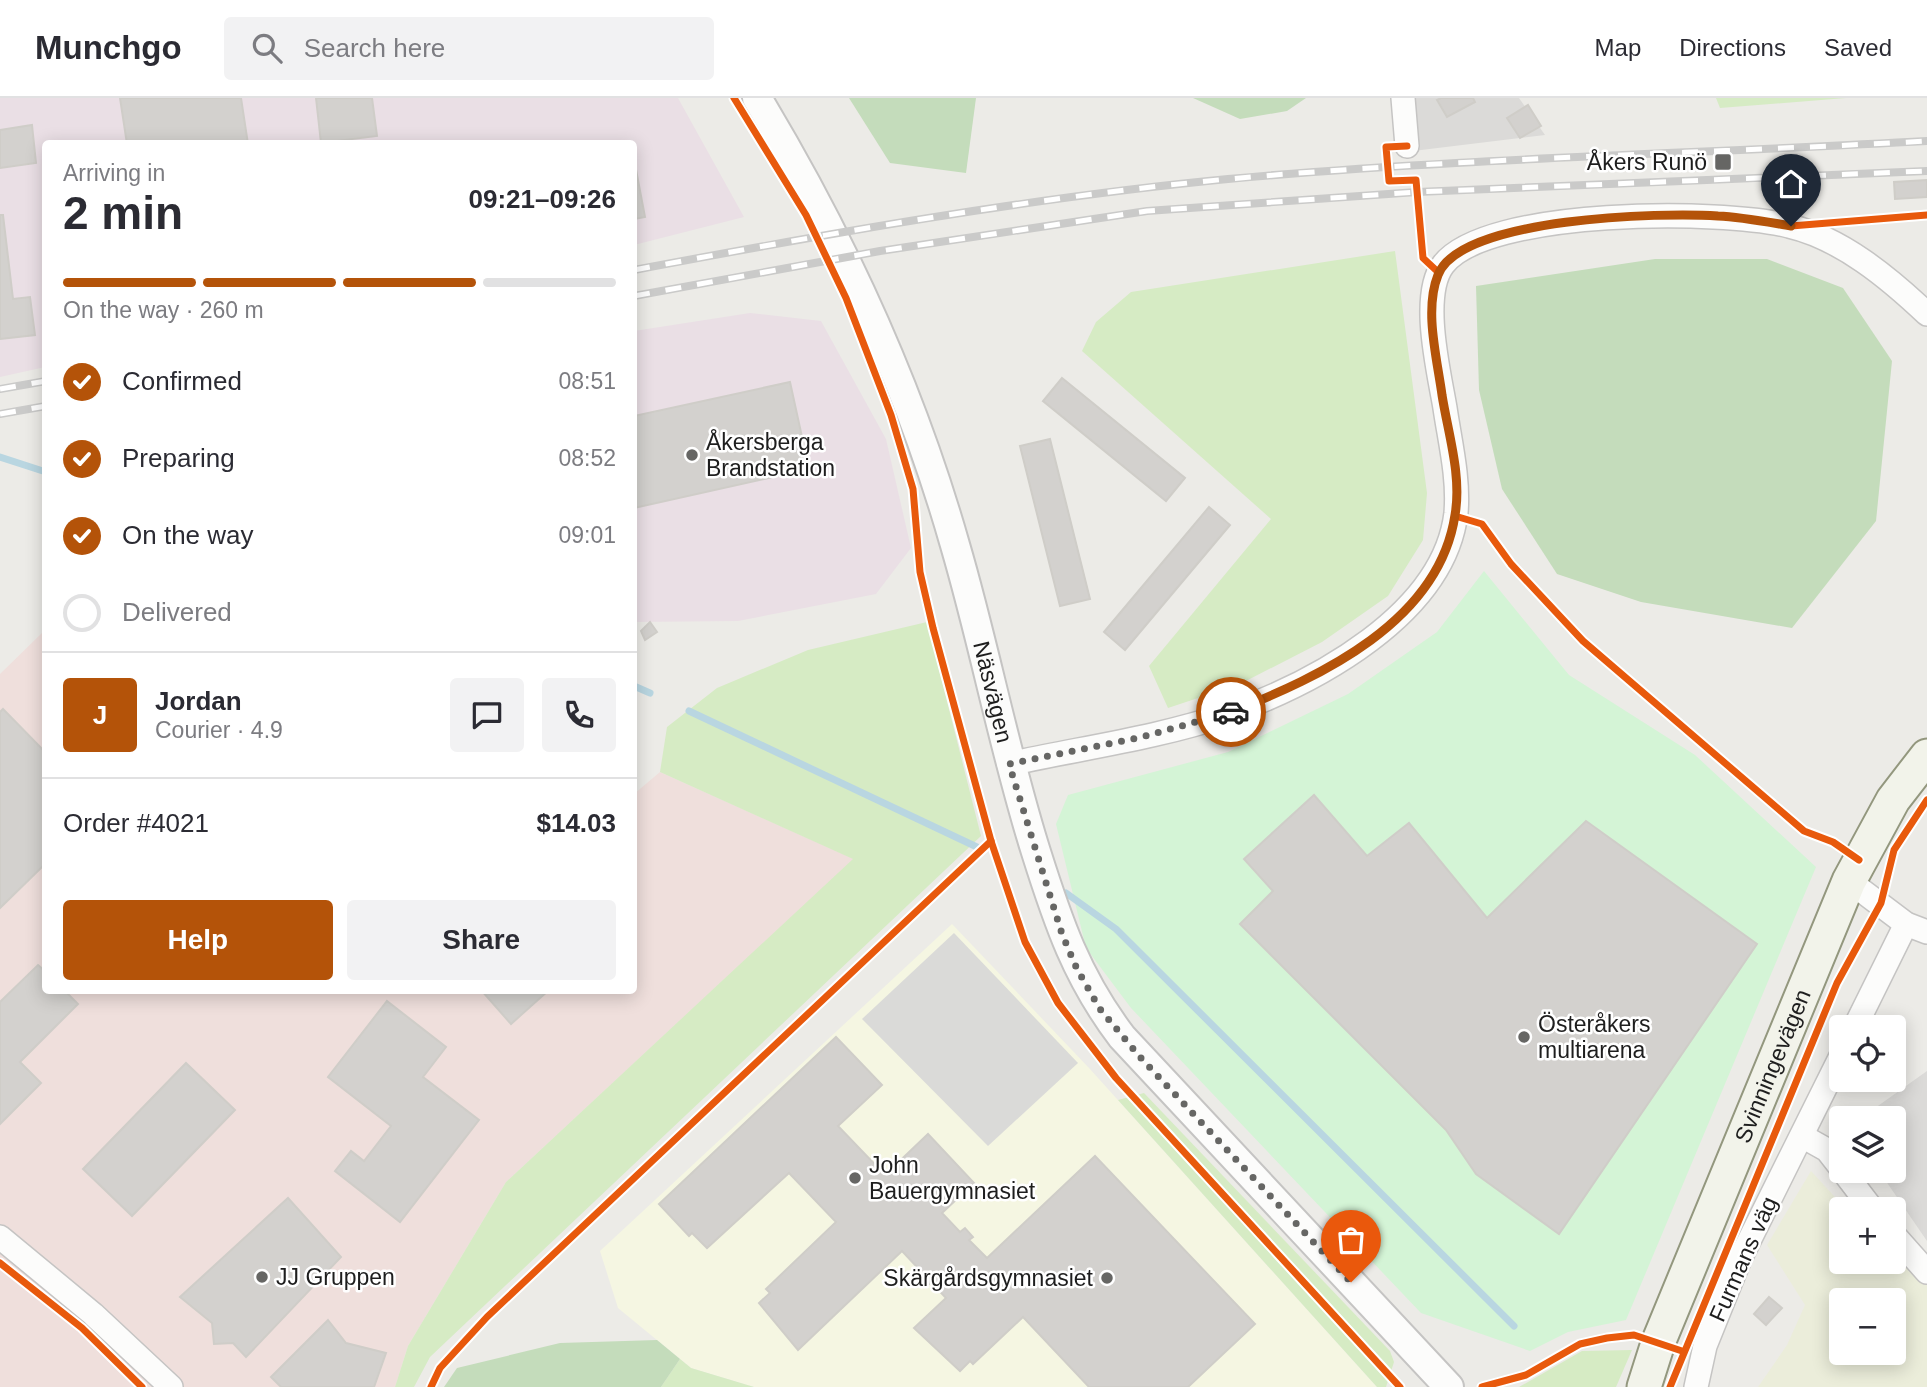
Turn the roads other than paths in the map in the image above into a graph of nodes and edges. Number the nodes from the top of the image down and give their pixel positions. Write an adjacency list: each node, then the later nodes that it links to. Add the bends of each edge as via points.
1 (757, 98): 6 (street, Näsvägen, via 845,257 909,403 956,548)
2 (1403, 98): 3 (street)
3 (1407, 146)
4 (1927, 314): 6 (street, via 1896,285 1844,249 1791,226 1717,216 1634,216 1551,224 1472,244 1443,264 1433,290 1433,330 1456,480 1455,516 1436,569 1419,595 1340,660 1269,697 1180,727)
5 (1927, 756): 7 (main road, Svinningevägen, via 1893,800)
6 (1009, 764): 17 (street, Näsvägen, via 1062,934 1100,1009)
7 (1849, 881): 8 (street); 18 (main road, Svinningevägen, via 1658,1343)
8 (1917, 928): 9 (street)
9 (1863, 1015)
10 (1829, 1081): 11 (street, Furmans väg)
11 (1802, 1136): 12 (street); 19 (street, Furmans väg, via 1719,1308)
12 (1829, 1153)
13 (0, 1237): 16 (street)
14 (1906, 1248): 15 (street)
15 (1927, 1272)
16 (171, 1387)
17 (1450, 1387)
18 (1644, 1387)
19 (1696, 1387)

